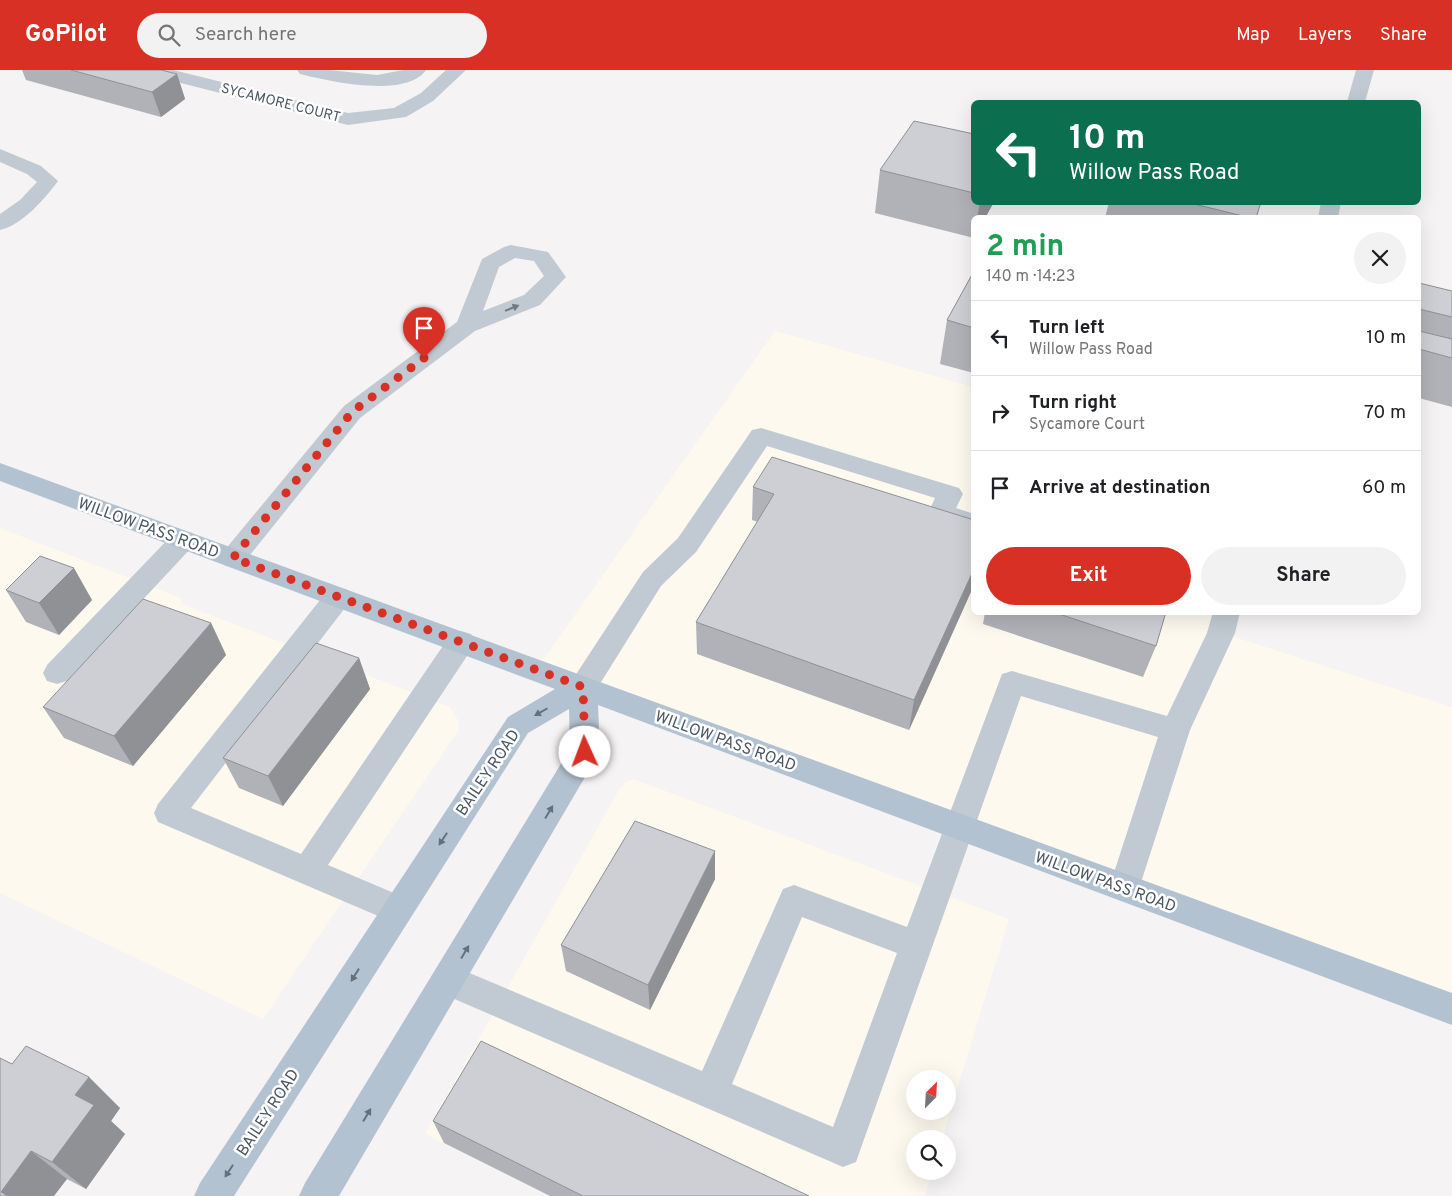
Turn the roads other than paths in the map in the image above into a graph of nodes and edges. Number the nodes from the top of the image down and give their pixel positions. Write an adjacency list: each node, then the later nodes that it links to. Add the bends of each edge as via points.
1 (151, 70): 4 (street, SYCAMORE COURT, via 348,119 400,113 427,97)
2 (306, 70): 3 (street, via 376,81)
3 (417, 70)
4 (457, 70)
5 (1365, 70): 6 (street)
6 (1357, 100)
7 (0, 156): 8 (street, via 34,170 48,180 27,204)
8 (0, 224)
9 (467, 326): 13 (street, via 352,412)
10 (0, 472): 12 (main road, WILLOW PASS ROAD)
11 (971, 522): 18 (street, via 941,513 950,494 761,436 687,545 652,579)
12 (183, 540): 13 (main road, WILLOW PASS ROAD); 17 (street)
13 (233, 558): 14 (main road, WILLOW PASS ROAD)
14 (338, 597): 16 (main road, WILLOW PASS ROAD); 21 (street, via 169,813)
15 (1226, 615): 19 (street, via 1221,633)
16 (461, 642): 18 (main road, WILLOW PASS ROAD); 21 (street)
17 (57, 673)
18 (583, 687): 20 (main road, WILLOW PASS ROAD); 23 (main road, BAILEY ROAD, one-way to 23, via 518,725); 25 (main road, one-way to 18, via 585,752)
19 (1175, 730): 20 (street, via 1012,682); 22 (street)
20 (959, 826): 22 (main road, WILLOW PASS ROAD); 24 (street)
21 (307, 871): 23 (street)
22 (1125, 888): 26 (main road, WILLOW PASS ROAD)
23 (397, 909): 28 (main road, BAILEY ROAD, one-way to 28)
24 (916, 945): 27 (street, via 794,899); 27 (street, via 843,1149)
25 (448, 980): 27 (street); 29 (main road, one-way to 25)
26 (1452, 1009)
27 (710, 1093)
28 (213, 1196)
29 (318, 1196)

